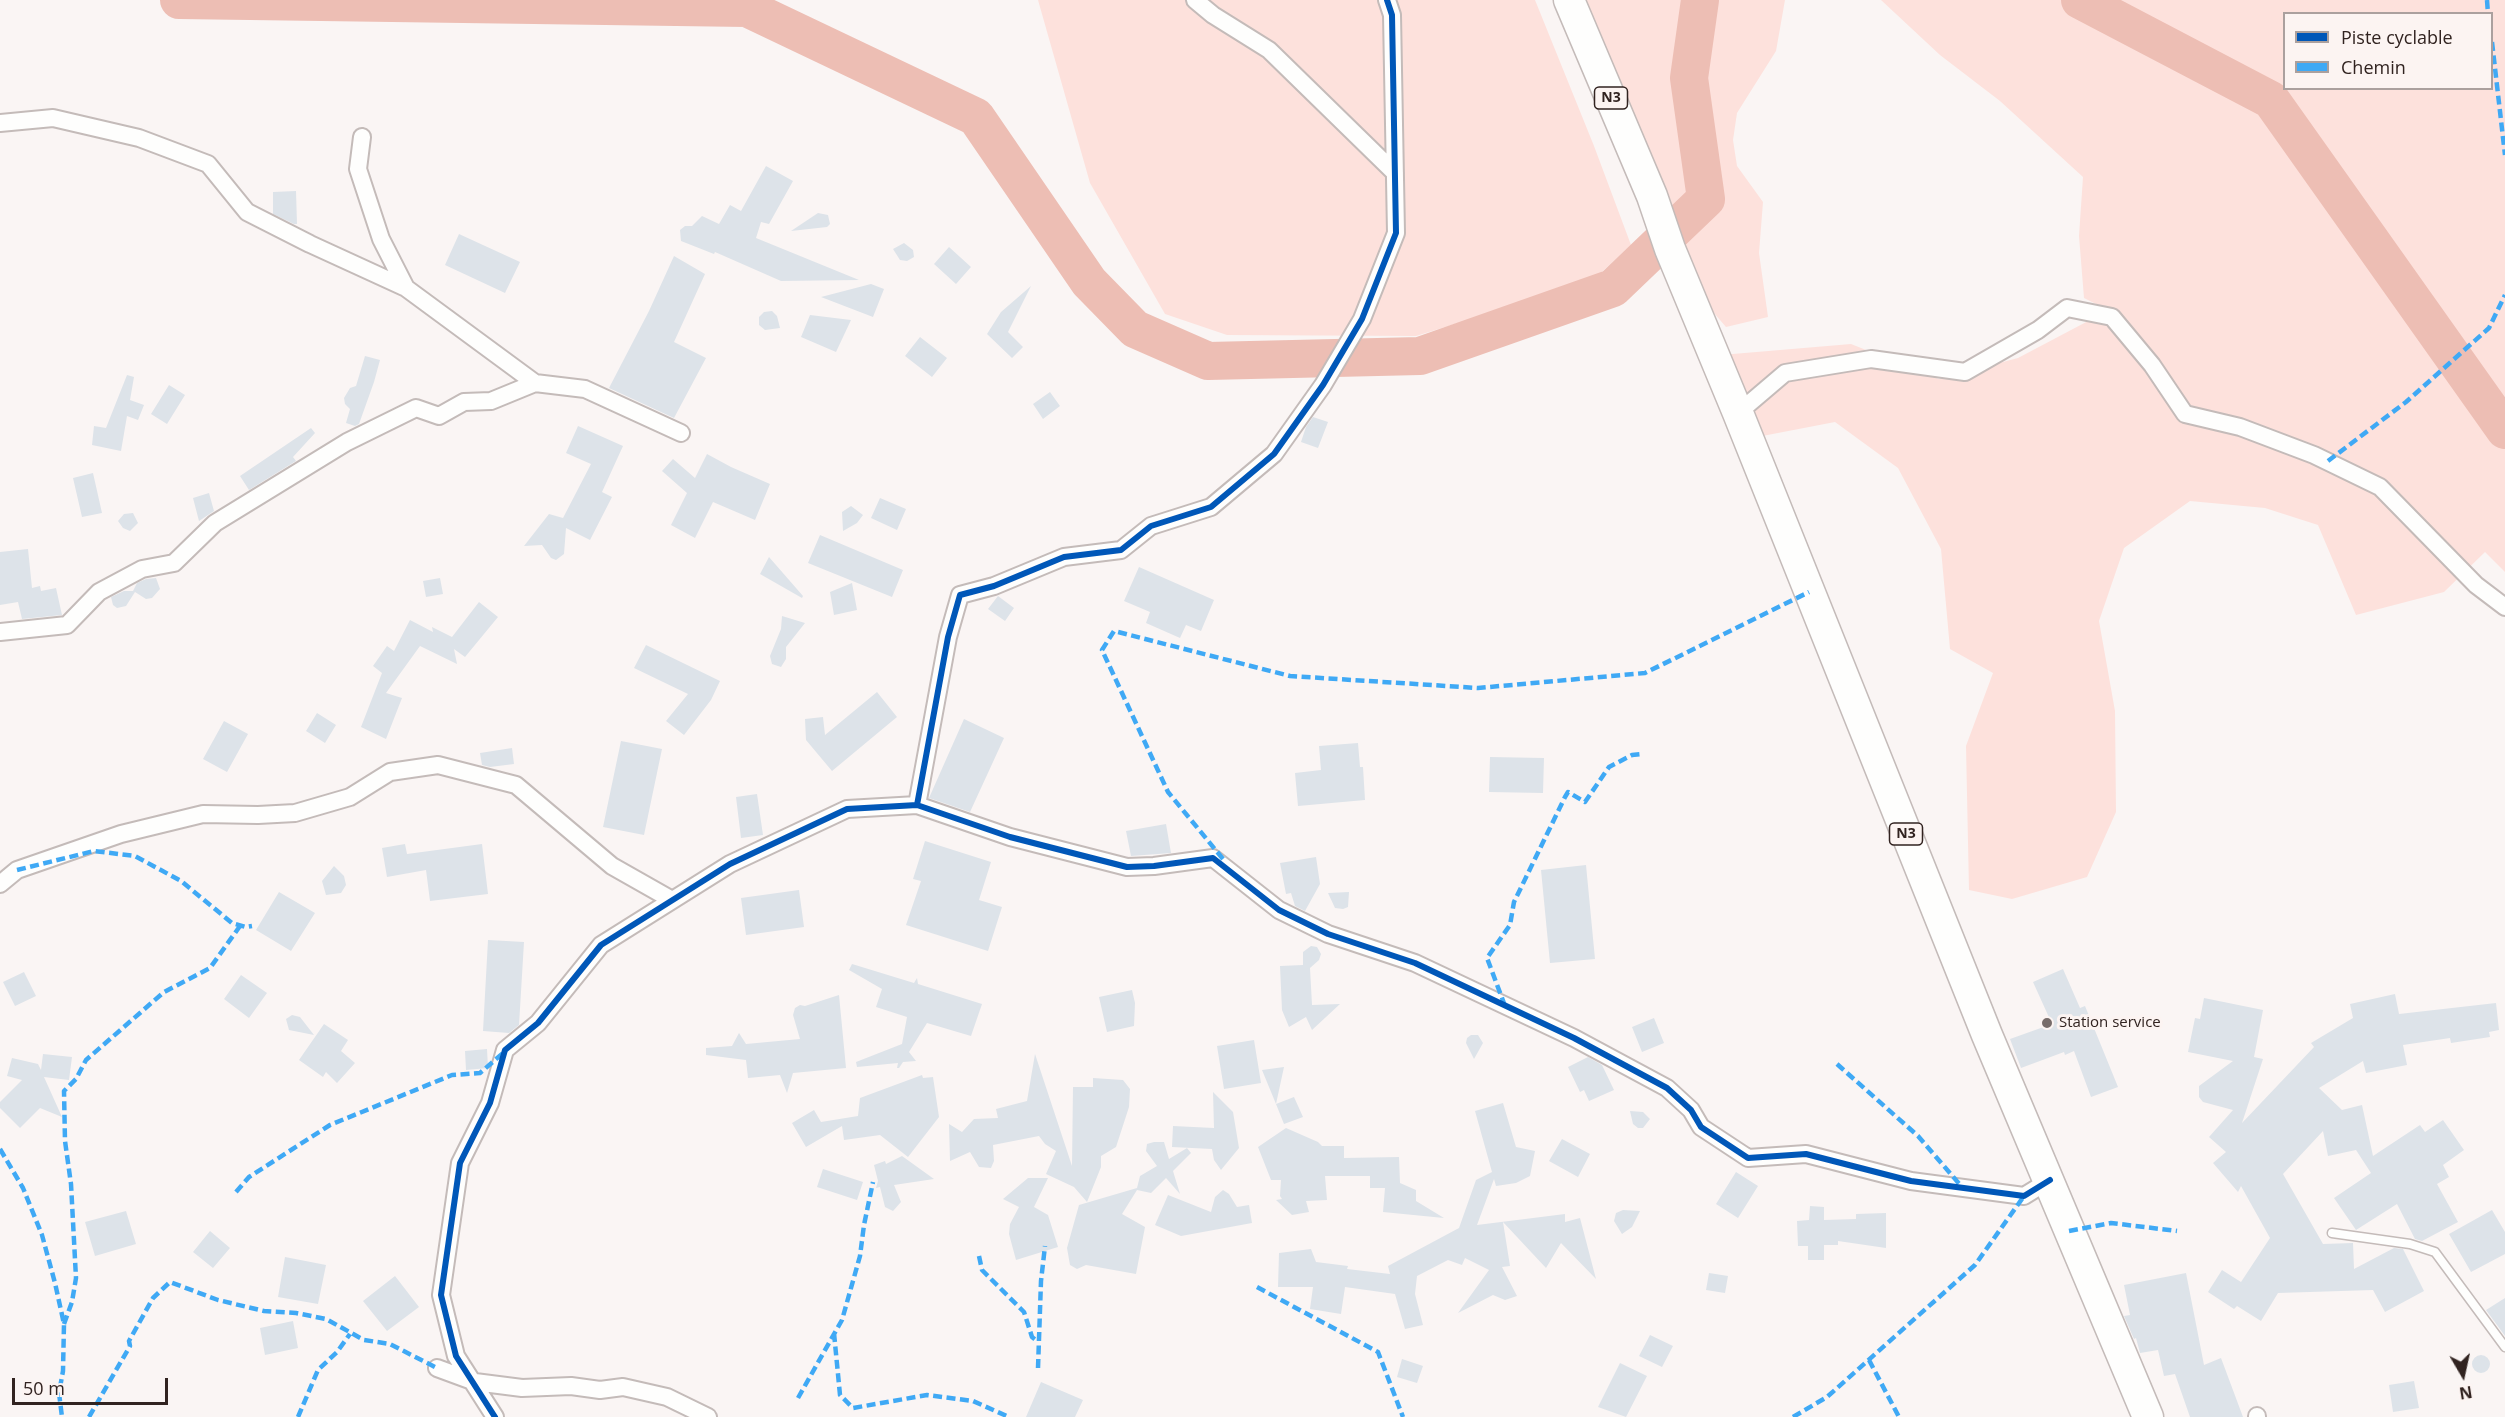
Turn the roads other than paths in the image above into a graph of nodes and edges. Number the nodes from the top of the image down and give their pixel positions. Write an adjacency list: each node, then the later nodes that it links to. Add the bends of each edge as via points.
1 (1195, 0): 6 (street, via 1269,50)
2 (1387, 0): 6 (street, via 1392,15)
3 (1569, 0): 9 (highway, N3)
4 (0, 123): 7 (street, via 53,118 139,138 208,164 248,212)
5 (362, 137): 7 (street, via 358,169 381,239)
6 (1395, 174): 13 (street, via 1396,233 1362,319 1323,385 1274,454 1211,507 1151,526 1121,550 1064,557 994,586 960,595 948,637)
7 (406, 288): 8 (street)
8 (535, 383): 10 (street, via 585,388); 12 (street, via 491,401 464,402 439,416 416,408 347,442 215,523 174,563 142,569 99,592 67,625)
9 (1738, 413): 11 (street, via 1785,373 1871,359 1965,372 2038,330 2067,308 2112,317 2152,365 2185,414 2314,454 2380,487 2476,585); 16 (highway, N3, via 1987,1035)
10 (681, 433)
11 (2505, 607)
12 (0, 632)
13 (917, 805): 15 (street, via 847,810 730,864); 16 (street, via 1010,837 1127,867 1213,858 1279,910 1328,934 1415,963 1574,1038 1667,1088 1691,1110 1701,1127 1748,1158 1806,1154 1911,1181 2024,1196)
14 (0, 884): 15 (street, via 17,870 121,834 203,814 295,813 350,797 390,772 438,765 516,785 612,866)
15 (672, 900): 20 (street, via 601,945 538,1023 505,1050 490,1103 460,1163 441,1295 456,1356)
16 (2050, 1180): 23 (highway, N3)
17 (2332, 1233): 18 (lane, via 2410,1244 2435,1252)
18 (2505, 1347)
19 (437, 1368): 20 (street)
20 (475, 1382): 21 (street); 22 (street, via 522,1388 623,1387 667,1397)
21 (495, 1417)
22 (708, 1417)
23 (2148, 1417)

